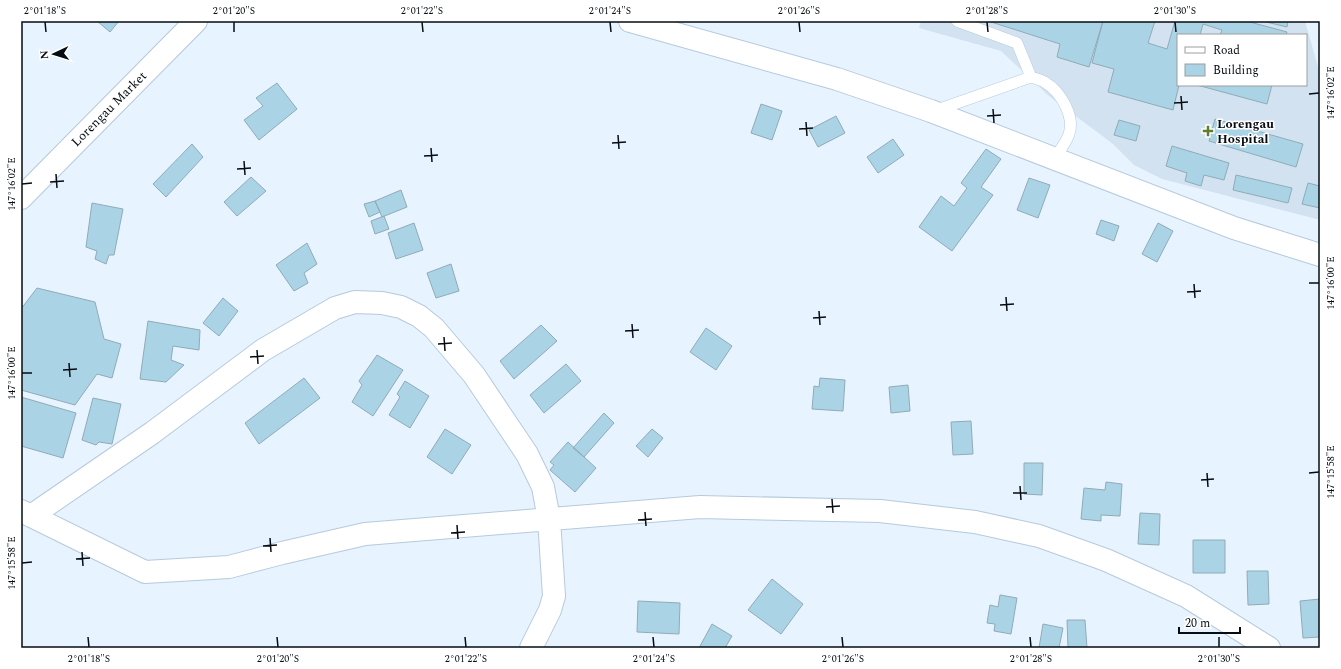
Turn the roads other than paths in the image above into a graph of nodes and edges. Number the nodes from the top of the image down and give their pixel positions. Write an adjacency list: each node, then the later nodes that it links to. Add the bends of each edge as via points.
1 (196, 21): 7 (street, Lorengau Market)
2 (630, 21): 5 (street, via 837,79)
3 (957, 21): 4 (lane, via 1017,43)
4 (1031, 77): 5 (lane); 6 (lane, via 1046,82 1055,90 1068,114 1069,134)
5 (931, 112): 6 (street)
6 (1055, 159): 8 (street, via 1234,228)
7 (21, 198)
8 (1320, 254)
9 (26, 514): 10 (street, via 145,572 230,567 365,534); 10 (street, via 152,433 263,350 335,308 355,302 401,307 419,316 434,328 474,375 527,454 543,487)
10 (549, 519): 11 (street, via 554,596 550,610); 12 (street, via 700,507 880,511 975,522 1039,536 1106,560 1186,596)
11 (531, 648)
12 (1269, 648)

